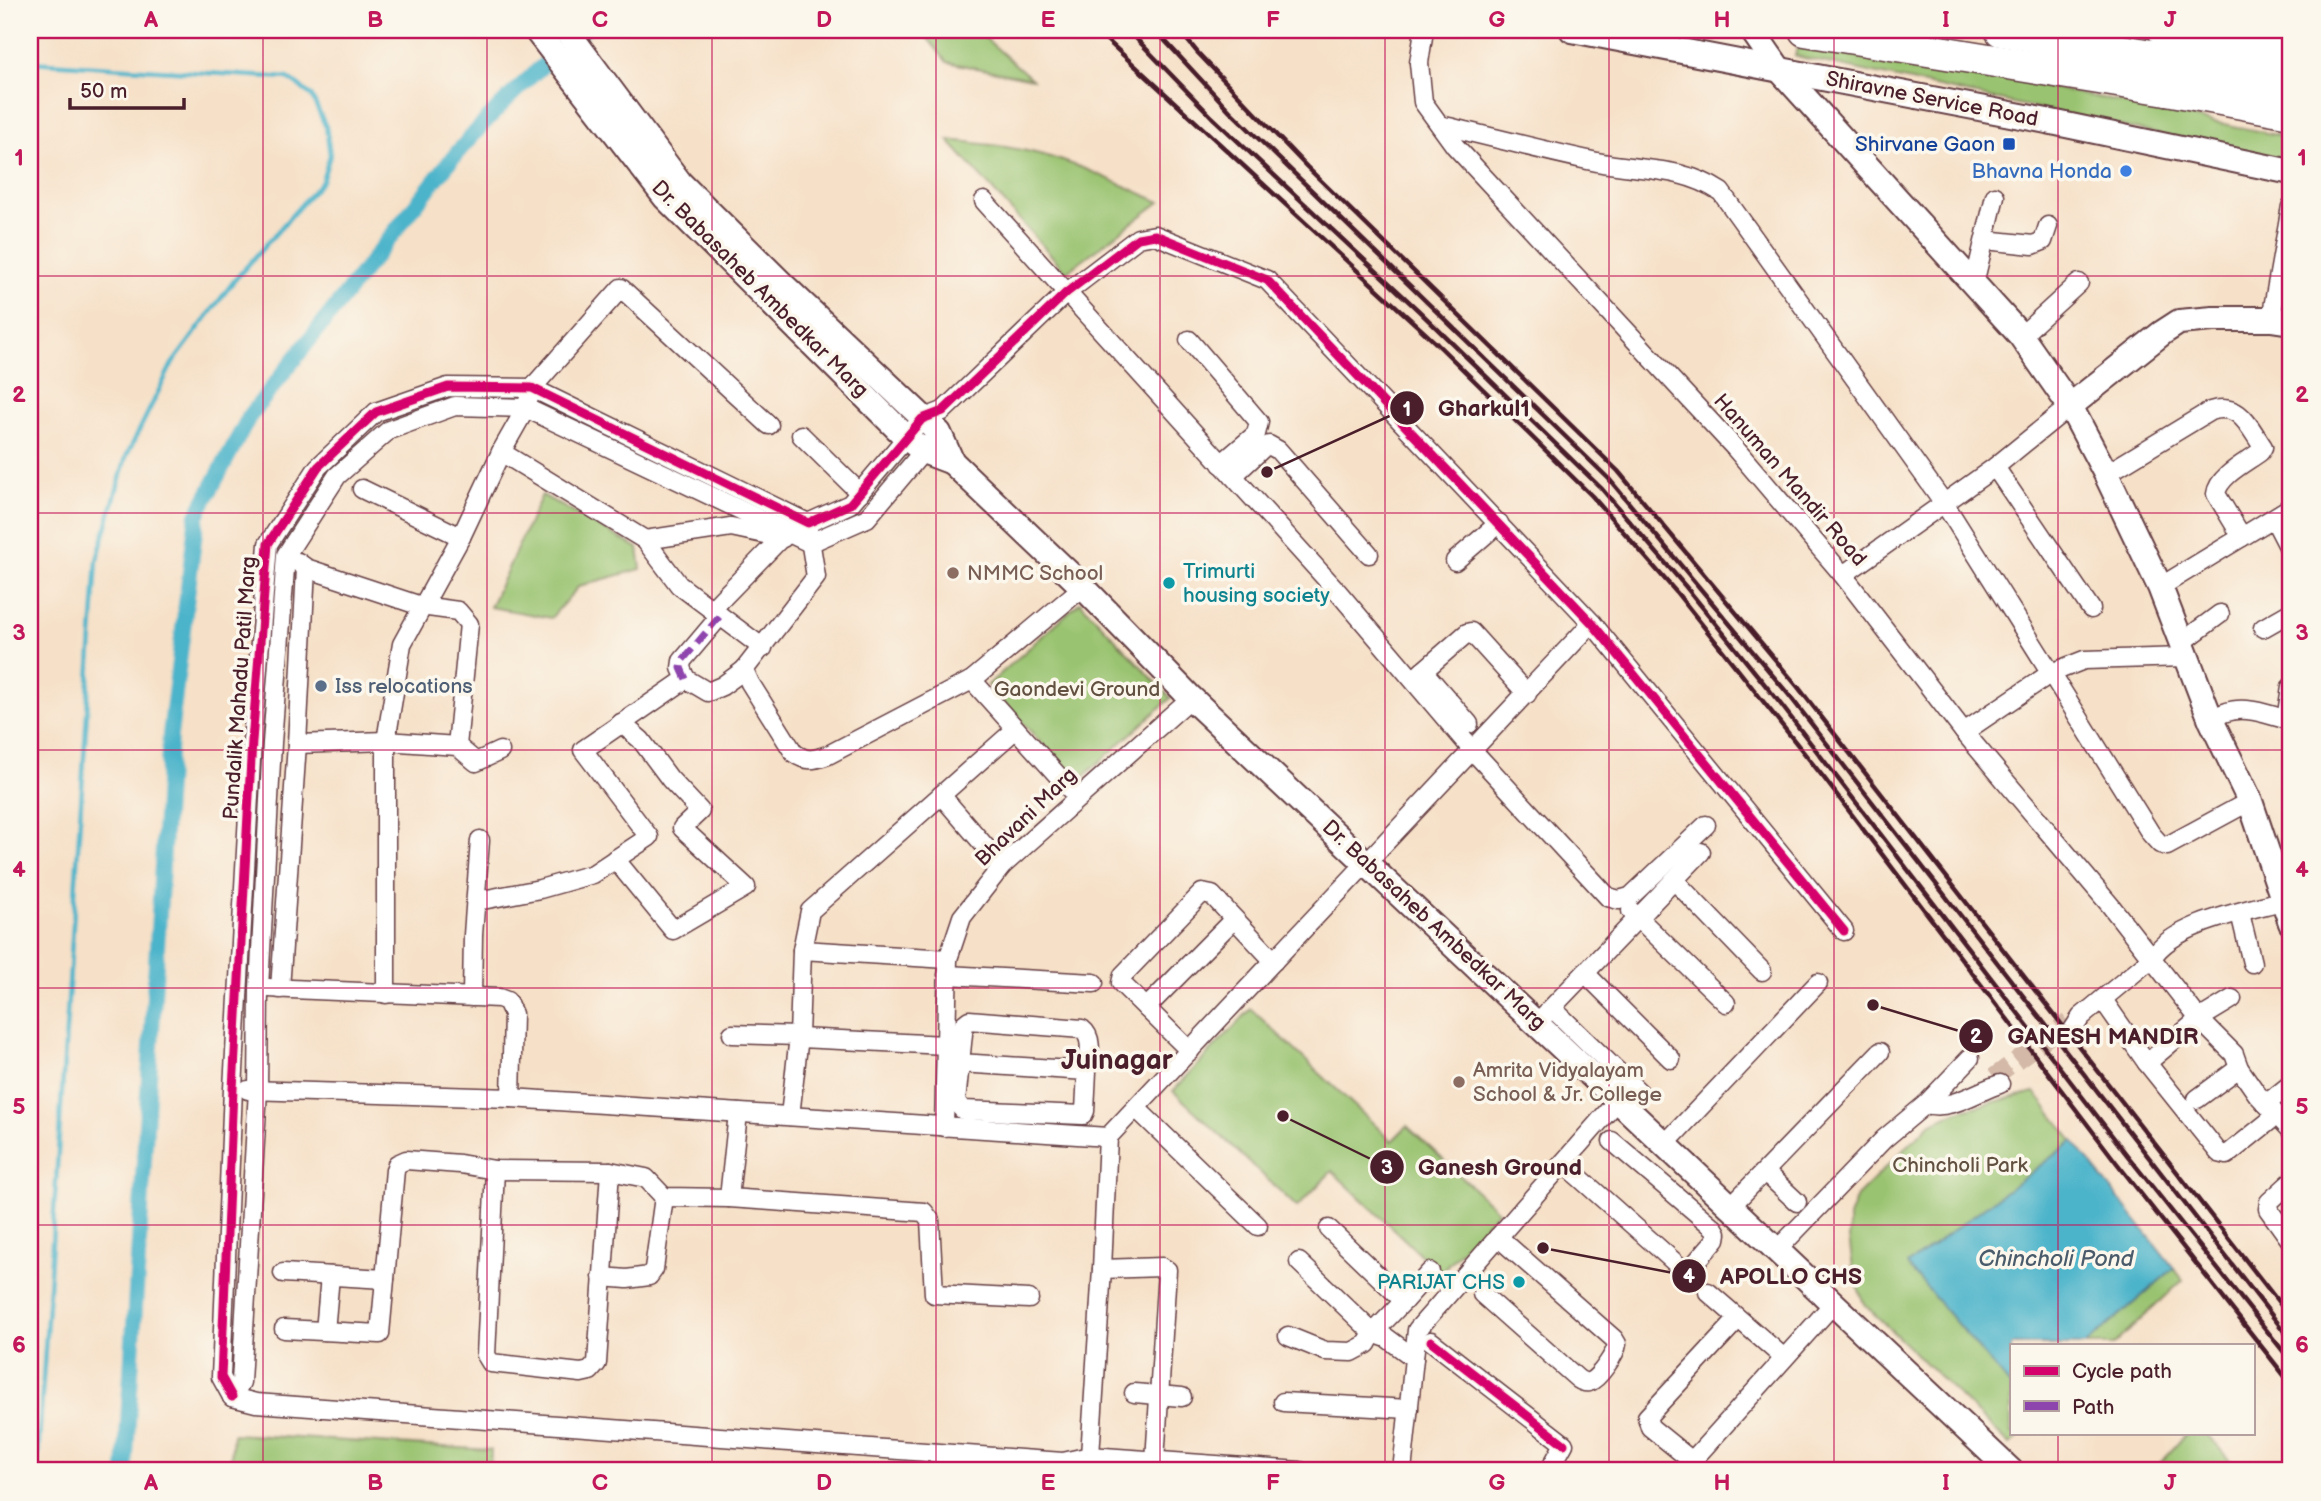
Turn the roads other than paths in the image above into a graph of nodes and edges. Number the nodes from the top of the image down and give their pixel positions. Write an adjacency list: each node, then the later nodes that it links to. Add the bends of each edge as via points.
1 (536, 30): 17 (main road, Dr. Babasaheb Ambedkar Marg)
2 (566, 30): 17 (main road, Dr. Babasaheb Ambedkar Marg)
3 (1424, 30): 19 (street, Hanuman Mandir Road, via 1419,63 1423,102)
4 (1572, 30): 14 (main road, Shiravne Service Road)
5 (1752, 30): 14 (main road)
6 (1771, 30): 14 (main road)
7 (1805, 30): 16 (highway)
8 (2001, 30): 12 (highway)
9 (2278, 30): 11 (highway)
10 (2176, 31): 13 (highway)
11 (2291, 33)
12 (2113, 50): 15 (highway); 16 (highway)
13 (2291, 58)
14 (1779, 69): 20 (main road, Shiravne Service Road); 27 (main road)
15 (2291, 84)
16 (2167, 89): 18 (highway)
17 (600, 93): 36 (main road, Dr. Babasaheb Ambedkar Marg, via 680,183)
18 (2291, 112)
19 (1440, 125): 44 (street, via 1600,163 1686,174 1721,192); 60 (street, Hanuman Mandir Road, via 1734,447)
20 (2291, 172)
21 (1994, 196): 25 (street)
22 (984, 201): 28 (street)
23 (2291, 206): 29 (street)
24 (2048, 226): 25 (street, via 2043,241 2032,245)
25 (1985, 240): 27 (street)
26 (2079, 283): 30 (street)
27 (1974, 284): 30 (main road)
28 (1066, 293): 36 (street); 40 (street); 48 (street, via 1138,238 1155,234 1268,280)
29 (2281, 320): 33 (main road, via 2179,322)
30 (2021, 336): 33 (main road)
31 (1189, 340): 40 (street, via 1259,422 1256,434)
32 (532, 388): 34 (street); 35 (street, via 621,288); 47 (street, Pundalik Mahadu Patil Marg); 54 (street, Pundalik Mahadu Patil Marg, via 448,387 376,412 318,467)
33 (2070, 406): 39 (street); 41 (main road)
34 (526, 408): 38 (street); 53 (street, Pundalik Mahadu Patil Marg); 57 (street, Pundalik Mahadu Patil Marg, via 455,406 389,430 337,476)
35 (769, 425)
36 (927, 430): 43 (street); 53 (street, via 867,518); 61 (main road, Dr. Babasaheb Ambedkar Marg, via 952,461)
37 (802, 435): 43 (street)
38 (501, 452): 49 (street); 52 (street)
39 (1995, 467): 44 (street); 64 (street)
40 (1227, 470): 56 (street, via 1269,445 1278,450); 74 (street)
41 (2106, 474): 50 (street, via 2210,411 2230,409 2243,416 2263,447 2216,491); 62 (main road)
42 (362, 489): 49 (street)
43 (860, 493): 47 (street, via 850,504)
44 (1944, 503): 60 (street); 73 (street)
45 (2291, 507): 46 (street)
46 (2274, 519): 50 (street); 55 (street)
47 (808, 523): 53 (street)
48 (1497, 525): 58 (street); 68 (street)
49 (461, 537): 63 (street)
50 (2242, 537): 62 (street)
51 (781, 538): 52 (street, via 731,527); 53 (street); 66 (street)
52 (645, 540): 66 (street, via 679,585)
53 (810, 543): 70 (street, via 816,577)
54 (268, 544): 57 (street); 117 (street, Pundalik Mahadu Patil Marg, via 252,741)
55 (2291, 552)
56 (1369, 554)
57 (286, 555): 59 (street); 118 (street, Pundalik Mahadu Patil Marg)
58 (1455, 561)
59 (306, 568): 63 (street); 87 (street)
60 (1843, 575): 85 (street, Hanuman Mandir Road)
61 (1083, 587): 76 (street); 79 (main road, Dr. Babasaheb Ambedkar Marg)
62 (2161, 587): 71 (main road)
63 (421, 606): 86 (street, via 402,644); 88 (street, via 458,611 469,624)
64 (2091, 609)
65 (2291, 612): 69 (street)
66 (716, 613): 70 (street); 75 (street, via 682,661)
67 (2220, 614): 71 (street)
68 (1592, 623): 78 (street); 107 (street)
69 (2263, 628)
70 (763, 648): 72 (street)
71 (2183, 650): 73 (street, via 2084,660); 80 (main road)
72 (744, 670): 75 (street, via 708,692); 76 (street, via 794,752 813,760)
73 (2051, 673): 85 (street); 93 (street, via 2160,844 2167,846)
74 (1418, 675): 78 (street, via 1471,632); 83 (street); 90 (street)
75 (686, 679): 82 (street)
76 (972, 680): 84 (street)
77 (2291, 687): 81 (street)
78 (1527, 694): 90 (street)
79 (1191, 698): 92 (street, Bhavani Marg); 98 (main road, Dr. Babasaheb Ambedkar Marg)
80 (2211, 720): 81 (street, via 2236,710); 93 (main road)
81 (2288, 720)
82 (621, 723): 97 (street, via 583,750 649,837); 97 (street, via 641,740 700,811 682,828 746,887 673,930)
83 (1469, 724)
84 (1016, 729): 91 (street); 92 (street)
85 (1964, 732): 109 (street, Hanuman Mandir Road)
86 (386, 741): 87 (street); 88 (street); 120 (street)
87 (297, 744): 119 (street)
88 (457, 746): 89 (street, via 476,762)
89 (500, 751)
90 (1474, 751): 98 (street); 101 (street, via 1608,897)
91 (942, 795): 99 (street); 108 (street, via 810,911)
92 (1078, 798): 99 (street, Bhavani Marg)
93 (2250, 801): 103 (main road)
94 (1706, 824): 101 (street, via 1630,897)
95 (480, 840): 102 (street)
96 (1701, 852): 100 (street)
97 (615, 859): 102 (street, via 593,874)
98 (1368, 862): 110 (street); 126 (main road, Dr. Babasaheb Ambedkar Marg)
99 (1002, 866): 112 (street, Bhavani Marg, via 962,917)
100 (1674, 880): 105 (street); 113 (street)
101 (1619, 900): 105 (street)
102 (477, 901): 121 (street)
103 (2288, 911): 104 (street)
104 (2239, 913): 109 (street, via 2180,933); 111 (street)
105 (1638, 918): 114 (street); 124 (street)
106 (1234, 919): 110 (street); 125 (street); 125 (street, via 1212,895 1202,893 1123,975 1121,983)
107 (1844, 931)
108 (802, 950): 112 (street); 130 (street)
109 (2152, 958): 123 (street); 127 (street, Hanuman Mandir Road)
110 (1274, 961): 131 (street)
111 (2252, 963)
112 (948, 967): 115 (street); 133 (street, Bhavani Marg)
113 (1762, 971)
114 (1585, 973): 126 (street); 135 (street)
115 (1094, 983)
116 (1818, 983): 155 (street)
117 (240, 986): 118 (street); 141 (street, Pundalik Mahadu Patil Marg)
118 (259, 988): 119 (street); 142 (street, Pundalik Mahadu Patil Marg)
119 (280, 989): 120 (street)
120 (386, 994): 121 (street)
121 (472, 997): 144 (street, via 499,998 511,1008)
122 (2232, 999): 127 (street)
123 (2103, 1000): 128 (street); 136 (street)
124 (1726, 1003)
125 (1146, 1008): 131 (street)
126 (1545, 1015): 143 (main road, Dr. Babasaheb Ambedkar Marg)
127 (2199, 1019): 136 (street); 137 (street, Hanuman Mandir Road, via 2234,1054)
128 (2074, 1024)
129 (732, 1034): 130 (street)
130 (799, 1037): 133 (street); 150 (street)
131 (1190, 1051): 147 (street)
132 (1880, 1052): 159 (street)
133 (951, 1056): 138 (street); 138 (street, via 969,1020 1082,1029 1090,1040); 138 (street, via 956,1102 963,1110 1083,1115); 151 (street, Bhavani Marg)
134 (1970, 1058): 146 (street)
135 (1671, 1059)
136 (2147, 1063): 148 (street, via 2219,1153 2227,1155)
137 (2239, 1068): 145 (street); 148 (street, Hanuman Mandir Road)
138 (1087, 1071)
139 (1993, 1083): 146 (street, via 1949,1104)
140 (2291, 1084): 148 (street)
141 (233, 1089): 142 (street); 192 (street, Pundalik Mahadu Patil Marg, via 221,1377)
142 (258, 1090): 144 (street); 192 (street, Pundalik Mahadu Patil Marg, via 241,1382)
143 (1629, 1096): 155 (main road, Dr. Babasaheb Ambedkar Marg); 156 (street)
144 (511, 1098): 149 (street)
145 (2197, 1099)
146 (1926, 1104): 169 (street, via 1884,1139)
147 (1136, 1108): 153 (street); 165 (street)
148 (2272, 1110): 152 (street, Hanuman Mandir Road)
149 (738, 1113): 150 (street); 162 (street)
150 (790, 1116): 151 (street)
151 (944, 1126): 153 (street)
152 (2291, 1130)
153 (1108, 1137): 171 (street)
154 (1612, 1141): 156 (street, via 1714,1228 1716,1239 1692,1267 1680,1267)
155 (1665, 1144): 164 (main road, Dr. Babasaheb Ambedkar Marg)
156 (1563, 1163): 167 (street)
157 (495, 1170): 158 (street); 175 (street, via 486,1355 491,1363 590,1371 597,1363 600,1346); 176 (street, via 406,1160 397,1164)
158 (610, 1171): 161 (street, via 646,1178); 175 (street)
159 (1765, 1172): 163 (street); 164 (street)
160 (2291, 1182): 168 (street, via 2269,1202 2268,1209)
161 (664, 1197): 162 (street); 175 (street, via 654,1269 649,1276)
162 (729, 1198): 179 (street, via 924,1212 930,1220 934,1294)
163 (1797, 1202)
164 (1731, 1206): 169 (main road, Dr. Babasaheb Ambedkar Marg)
165 (1258, 1226)
166 (1329, 1229): 180 (street)
167 (1498, 1237): 178 (street, via 1614,1339 1615,1354 1593,1380 1584,1382); 189 (street, via 1417,1330)
168 (2291, 1241)
169 (1777, 1250): 181 (main road, Dr. Babasaheb Ambedkar Marg)
170 (1299, 1262): 185 (street)
171 (1102, 1269): 191 (street, via 1167,1270); 196 (street)
172 (1430, 1272): 180 (street)
173 (283, 1273): 174 (street)
174 (330, 1276): 176 (street); 184 (street)
175 (602, 1277)
176 (385, 1279): 184 (street, via 380,1334)
177 (1708, 1292): 182 (street)
178 (1482, 1294)
179 (1029, 1299)
180 (1404, 1301): 185 (street)
181 (1834, 1303): 188 (street); 202 (main road, Dr. Babasaheb Ambedkar Marg)
182 (1738, 1319): 188 (street); 198 (street, via 1647,1417 1650,1427)
183 (284, 1329): 184 (street)
184 (324, 1331)
185 (1373, 1333): 186 (street, via 1367,1344 1352,1352 1325,1351); 189 (street)
186 (1288, 1336)
187 (1431, 1341): 201 (street, via 1564,1444)
188 (1784, 1358): 198 (street)
189 (1414, 1359): 195 (street)
190 (1134, 1394): 191 (street)
191 (1160, 1395): 193 (street); 197 (street)
192 (232, 1397): 196 (street, via 256,1403 1063,1462)
193 (1182, 1397)
194 (1283, 1402): 195 (street)
195 (1409, 1409): 200 (street)
196 (1090, 1456): 197 (street)
197 (1155, 1461): 199 (street)
198 (1687, 1466)
199 (1300, 1471)
200 (1402, 1471)
201 (1549, 1471)
202 (2011, 1471)

